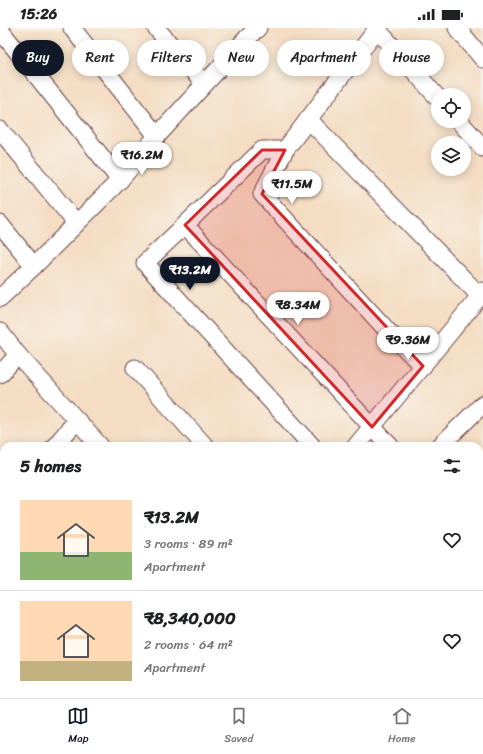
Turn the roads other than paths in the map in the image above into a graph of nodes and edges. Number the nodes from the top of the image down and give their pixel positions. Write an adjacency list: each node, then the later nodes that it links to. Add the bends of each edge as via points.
1 (72, 28): 13 (street)
2 (156, 28): 8 (street)
3 (377, 28): 9 (street); 10 (street)
4 (457, 28): 7 (street)
5 (0, 30): 16 (street)
6 (248, 31): 8 (street)
7 (483, 59)
8 (204, 84): 13 (street)
9 (431, 90)
10 (308, 119): 15 (street); 21 (street)
11 (465, 128): 14 (street)
12 (0, 130): 17 (street)
13 (157, 136): 16 (street)
14 (483, 148)
15 (284, 150): 19 (street, via 262,150); 25 (street, via 262,194)
16 (120, 180): 17 (street)
17 (76, 223): 20 (street)
18 (0, 224): 20 (street)
19 (185, 226): 30 (street); 34 (street, via 145,263)
20 (34, 266): 22 (street)
21 (482, 293): 25 (street)
22 (0, 298)
23 (0, 332): 24 (street)
24 (18, 355): 27 (street); 29 (street)
25 (423, 366): 30 (street)
26 (135, 368): 33 (street)
27 (0, 374)
28 (483, 404): 37 (street)
29 (77, 420): 31 (street); 32 (street)
30 (372, 427): 35 (street); 36 (street)
31 (58, 442)
32 (96, 442)
33 (201, 442)
34 (308, 442)
35 (359, 442)
36 (386, 442)
37 (444, 442)

